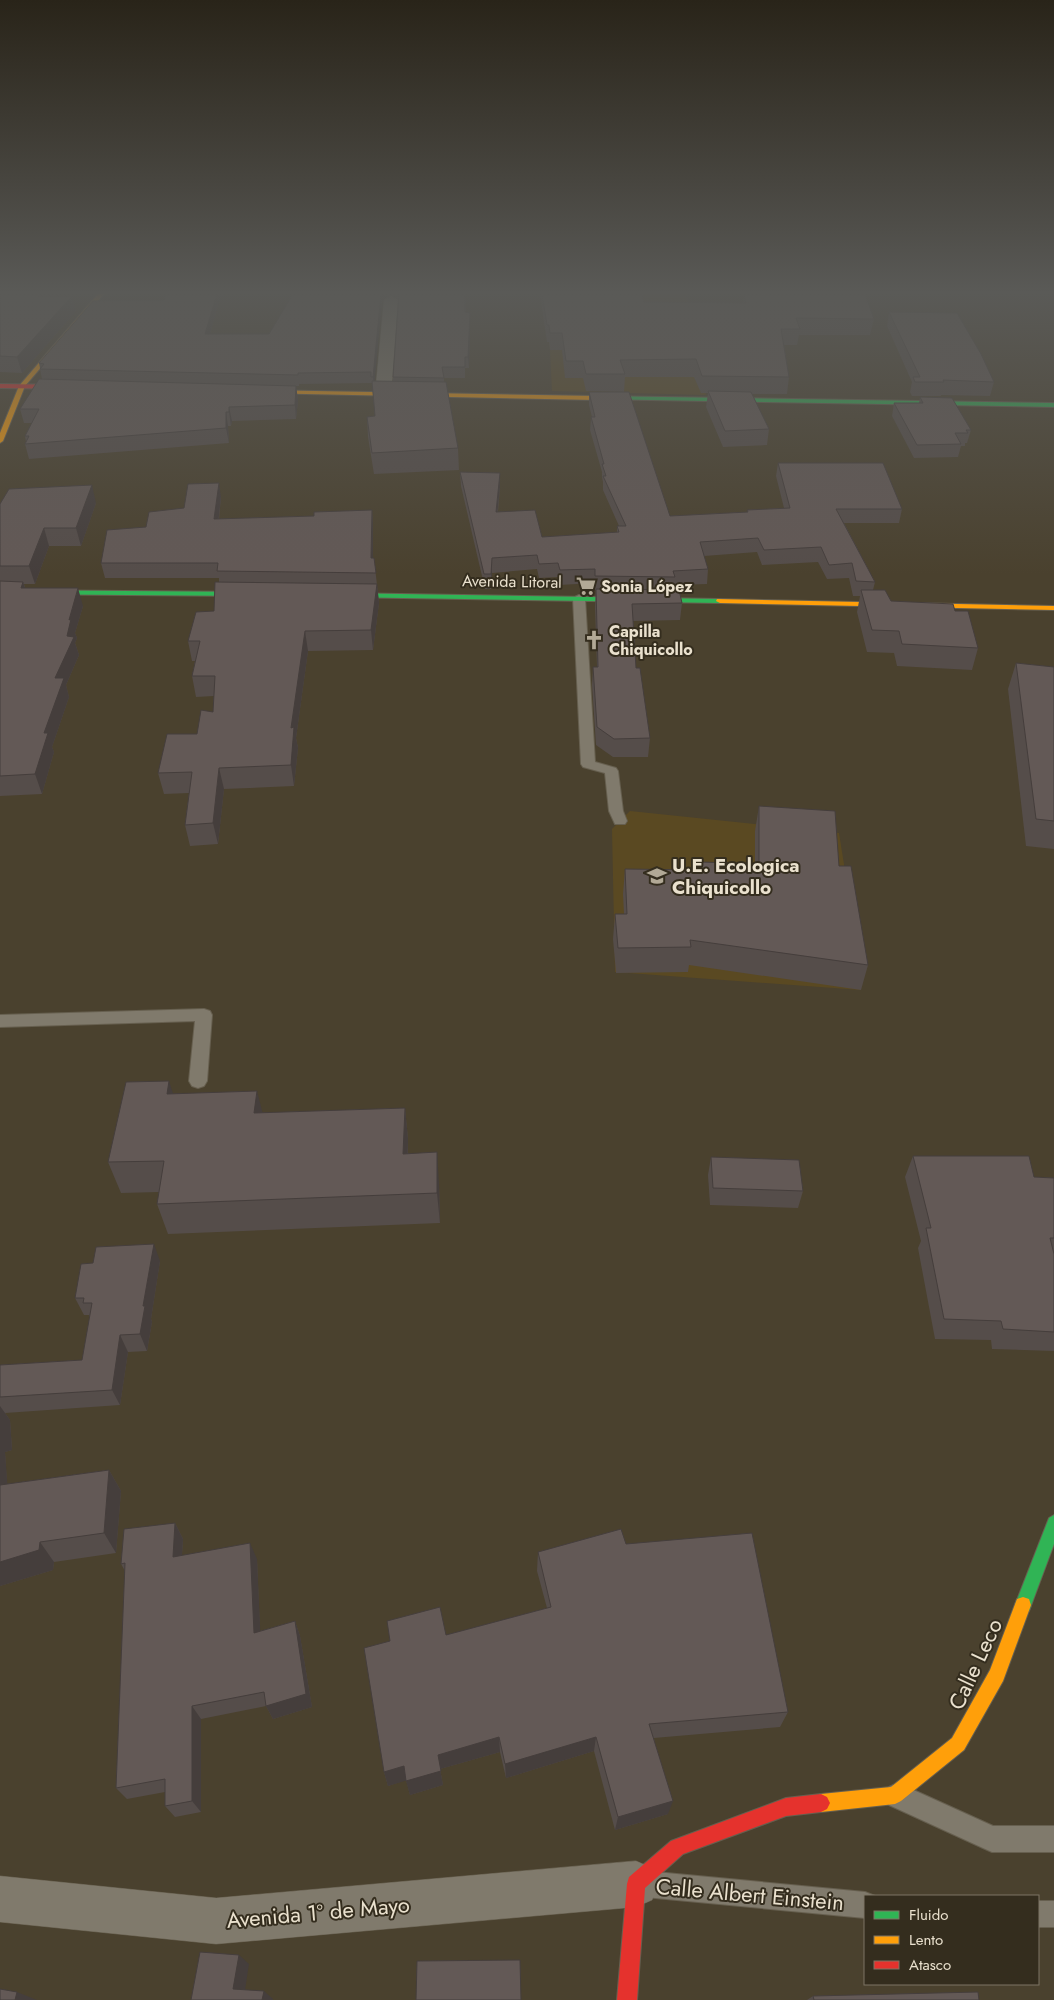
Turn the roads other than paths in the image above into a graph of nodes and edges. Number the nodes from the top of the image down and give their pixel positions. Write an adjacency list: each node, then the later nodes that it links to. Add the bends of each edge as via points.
1 (21, 387): 6 (street)
2 (384, 387): 4 (street)
3 (247, 392): 4 (street)
4 (383, 395): 5 (street)
5 (1054, 405)
6 (0, 441)
7 (0, 592): 8 (street)
8 (259, 594)
9 (329, 595): 10 (street, Avenida Litoral)
10 (579, 598): 11 (street, Avenida Litoral); 12 (lane, via 588,764 611,771)
11 (1054, 608)
12 (620, 821)
13 (0, 1021): 14 (lane, via 204,1015)
14 (198, 1081)
15 (1054, 1523): 16 (street, Calle Leco, via 997,1675 958,1744)
16 (895, 1795): 17 (lane, via 992,1839); 18 (street, via 786,1807 677,1848)
17 (1054, 1839)
18 (636, 1884): 19 (street, Avenida 1º de Mayo, via 216,1921); 20 (lane, Calle Albert Einstein); 23 (street)
19 (0, 1899)
20 (864, 1905)
21 (1039, 1914): 22 (lane)
22 (1054, 1914)
23 (627, 2000)

